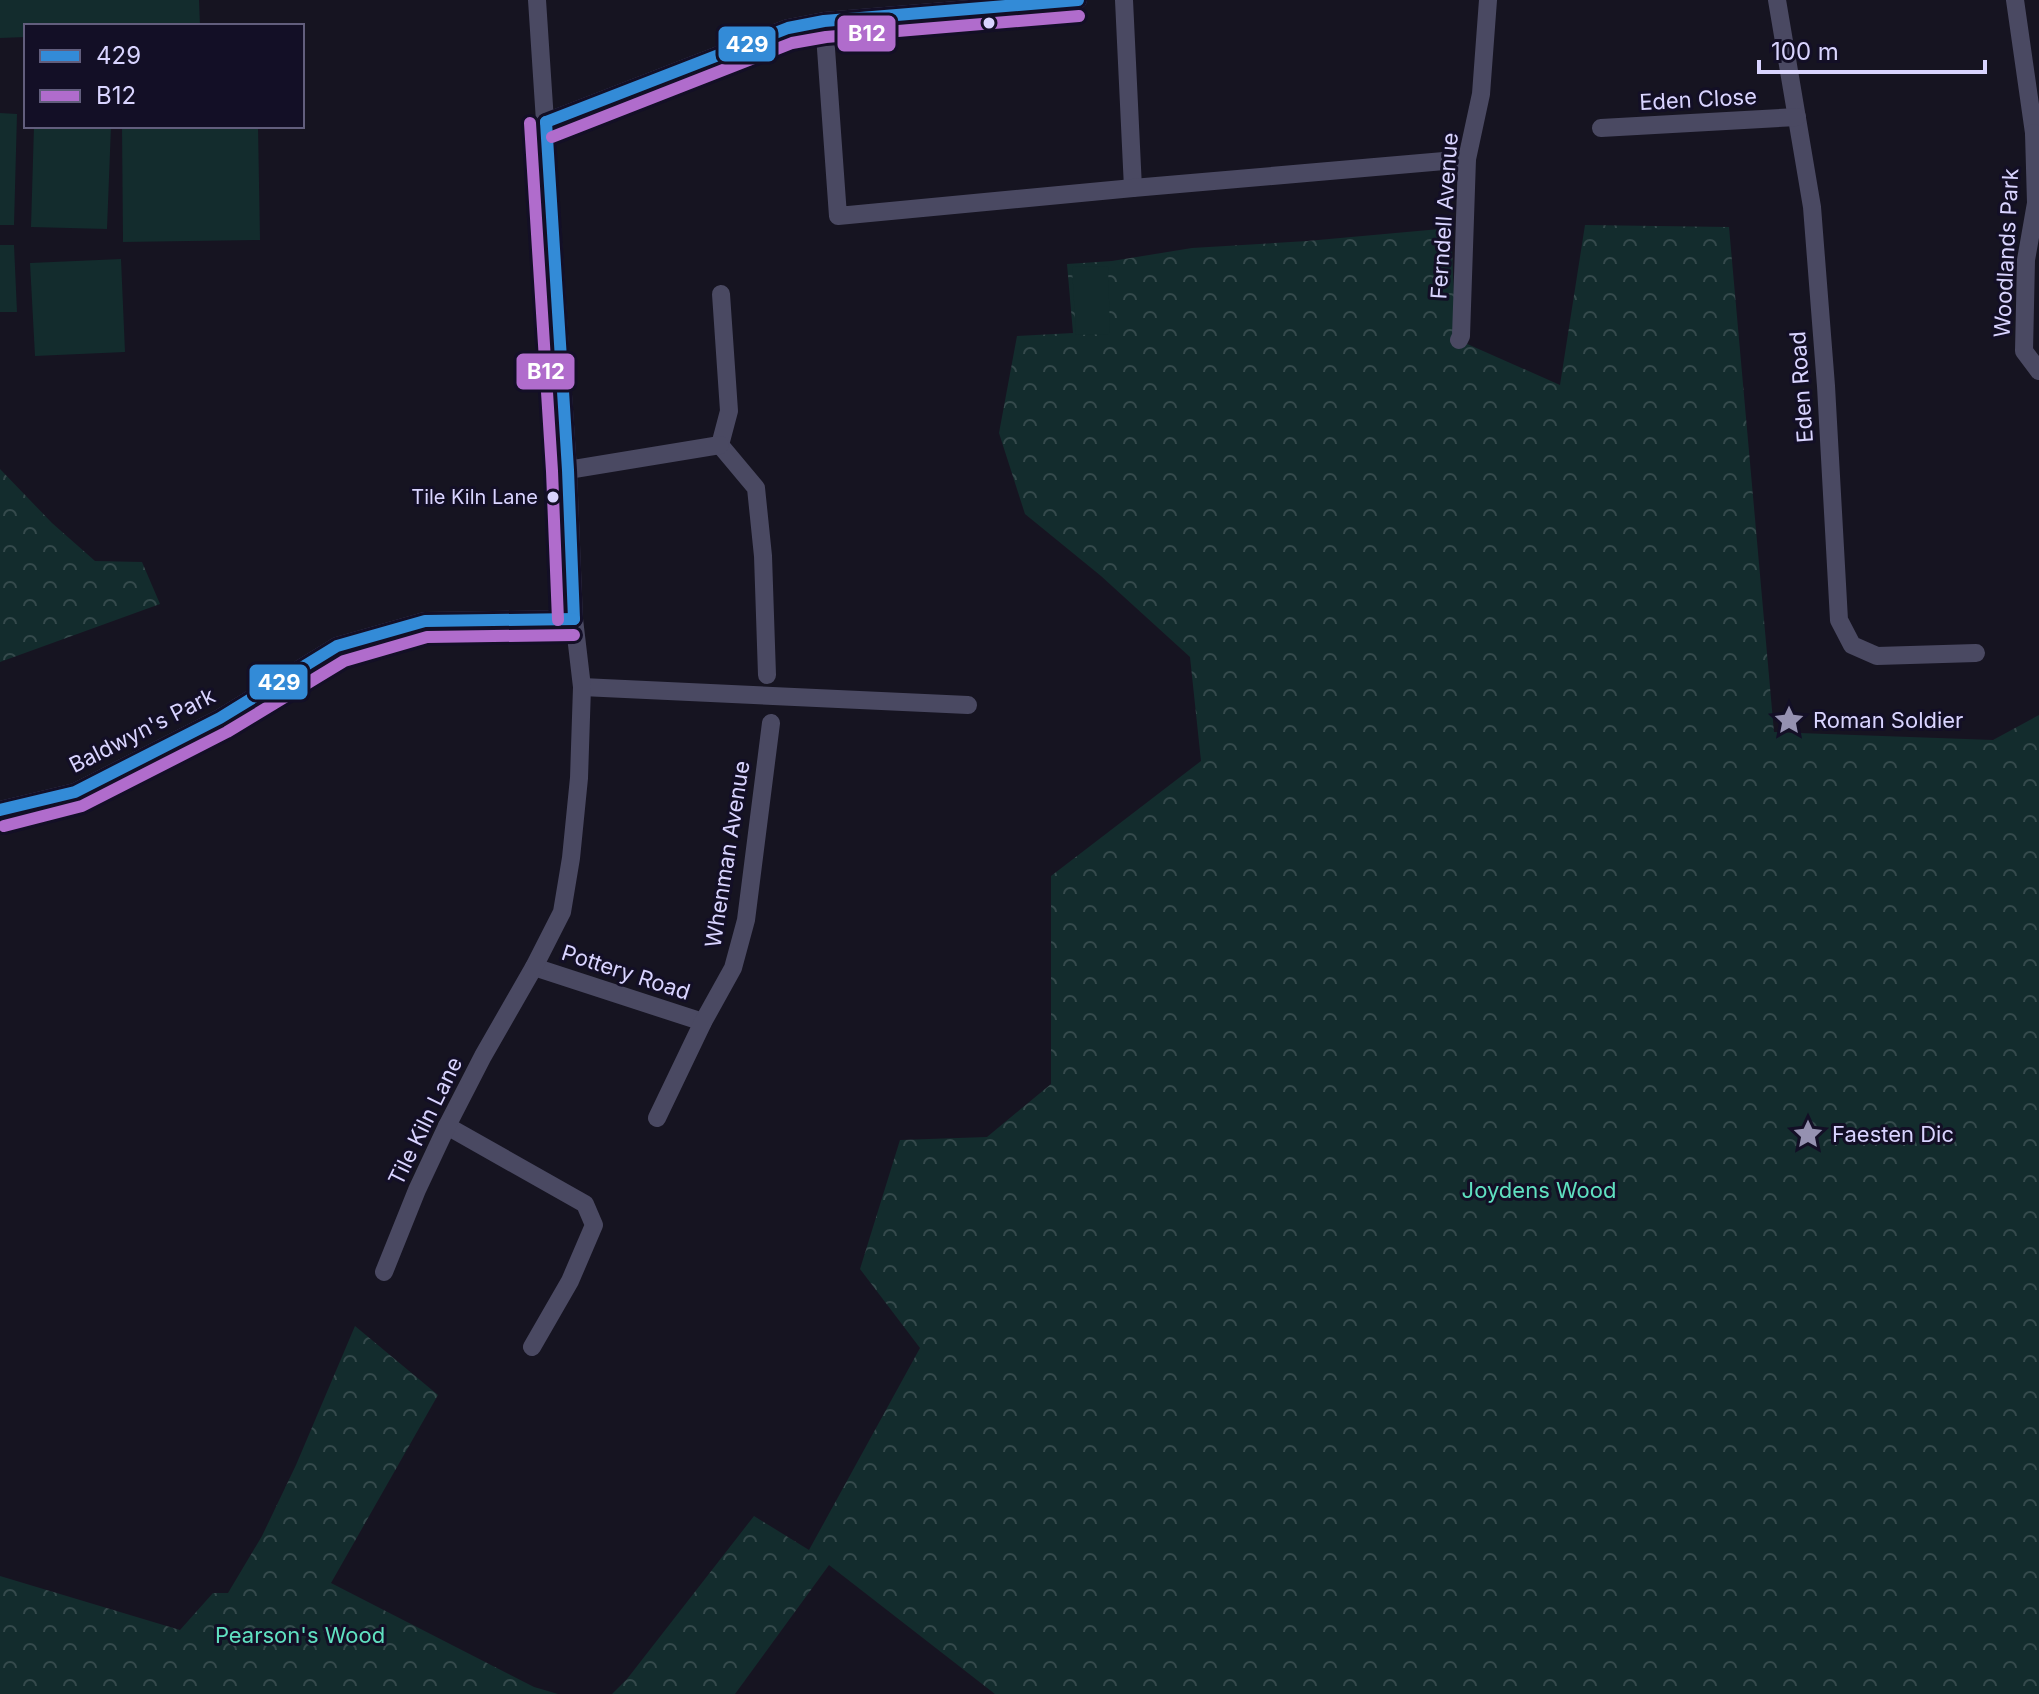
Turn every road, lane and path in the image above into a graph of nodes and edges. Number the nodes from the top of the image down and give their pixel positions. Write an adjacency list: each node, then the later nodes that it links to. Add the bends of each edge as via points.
1 (537, 0): 9 (street, Tile Kiln Lane)
2 (1078, 0): 7 (street)
3 (1124, 0): 13 (street)
4 (1488, 0): 12 (street, Ferndell Avenue, via 1481,94)
5 (1777, 0): 8 (street, Eden Road)
6 (2015, 0): 11 (street, Woodlands Park)
7 (824, 21): 9 (street, via 788,28); 13 (street, via 838,216)
8 (1797, 117): 10 (street, Eden Close); 20 (street, Eden Road, via 1812,207 1839,620 1852,645 1877,656)
9 (546, 122): 18 (street, Tile Kiln Lane)
10 (1601, 128)
11 (2036, 133): 16 (street, Woodlands Park, via 2024,351)
12 (1467, 159): 13 (street); 15 (street, Ferndell Avenue)
13 (1133, 188)
14 (721, 294): 17 (street, via 729,411)
15 (1459, 340)
16 (2039, 371)
17 (720, 445): 18 (street); 21 (street, via 756,488)
18 (568, 470): 19 (street, Tile Kiln Lane)
19 (574, 619): 22 (street, Tile Kiln Lane); 25 (street, Baldwyn's Park, via 425,621 337,646 220,718 75,792)
20 (1976, 653)
21 (767, 675)
22 (582, 687): 23 (street); 26 (street, Tile Kiln Lane, via 579,778 562,912)
23 (968, 705)
24 (771, 723): 27 (street, Whenman Avenue, via 746,920 733,968)
25 (0, 810)
26 (534, 967): 27 (street, Pottery Road); 29 (street, Tile Kiln Lane)
27 (703, 1022): 28 (street, Whenman Avenue)
28 (657, 1118)
29 (447, 1126): 30 (street, Tile Kiln Lane); 31 (street, via 585,1204 594,1225)
30 (384, 1272)
31 (532, 1347)

